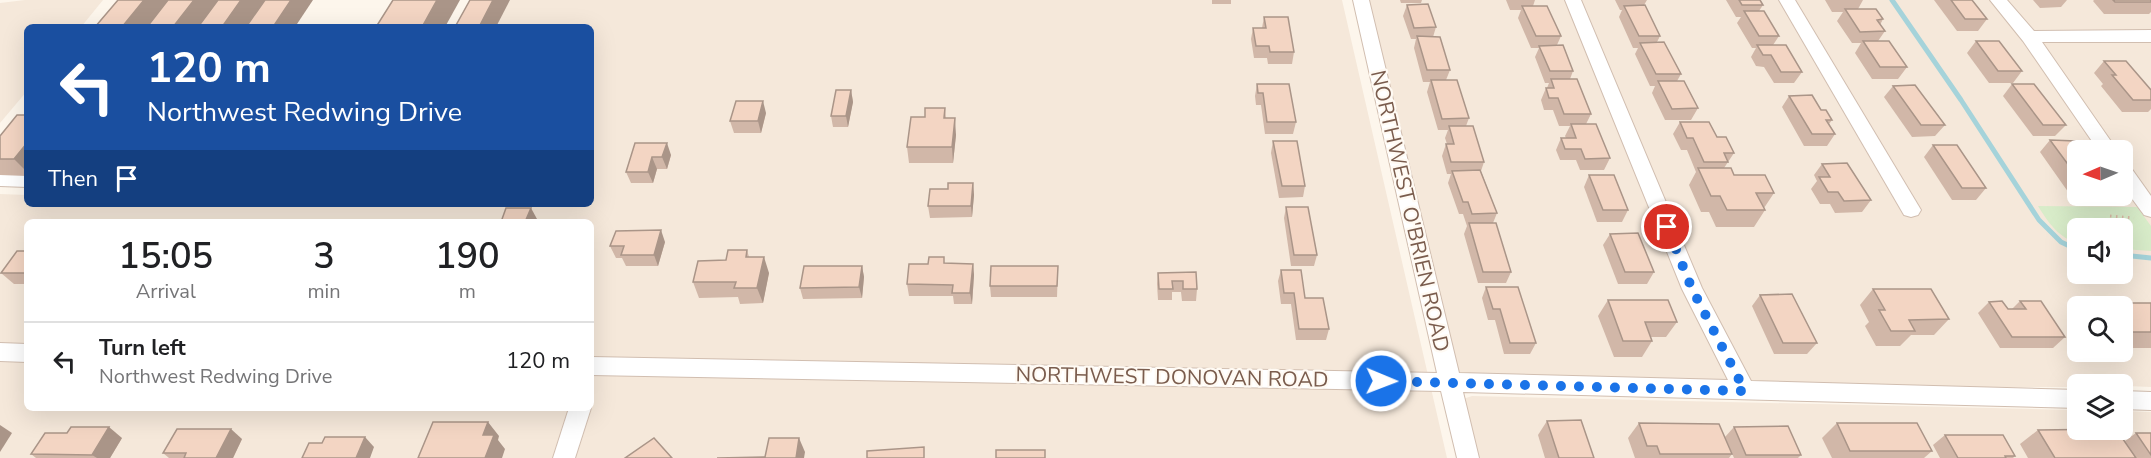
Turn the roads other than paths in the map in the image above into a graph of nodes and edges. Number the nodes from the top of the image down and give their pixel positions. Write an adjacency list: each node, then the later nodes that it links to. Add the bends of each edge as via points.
1 (1361, 0): 16 (street, NORTHWEST O'BRIEN ROAD)
2 (1573, 0): 17 (street, via 1692,289)
3 (1786, 0): 11 (street)
4 (1998, 0): 6 (street)
5 (2151, 36): 6 (street)
6 (2028, 37): 7 (street)
7 (2101, 140)
8 (0, 179): 9 (street)
9 (24, 180)
10 (2133, 191): 12 (street)
11 (1911, 210)
12 (2146, 215)
13 (0, 352): 14 (street)
14 (24, 353)
15 (594, 368): 16 (street, NORTHWEST DONOVAN ROAD)
16 (1450, 382): 17 (street, NORTHWEST DONOVAN ROAD); 23 (street, NORTHWEST O'BRIEN ROAD)
17 (1745, 391): 18 (street, NORTHWEST DONOVAN ROAD)
18 (2067, 399)
19 (2133, 400): 20 (street)
20 (2151, 401)
21 (579, 411): 22 (street)
22 (564, 458)
23 (1468, 458)

